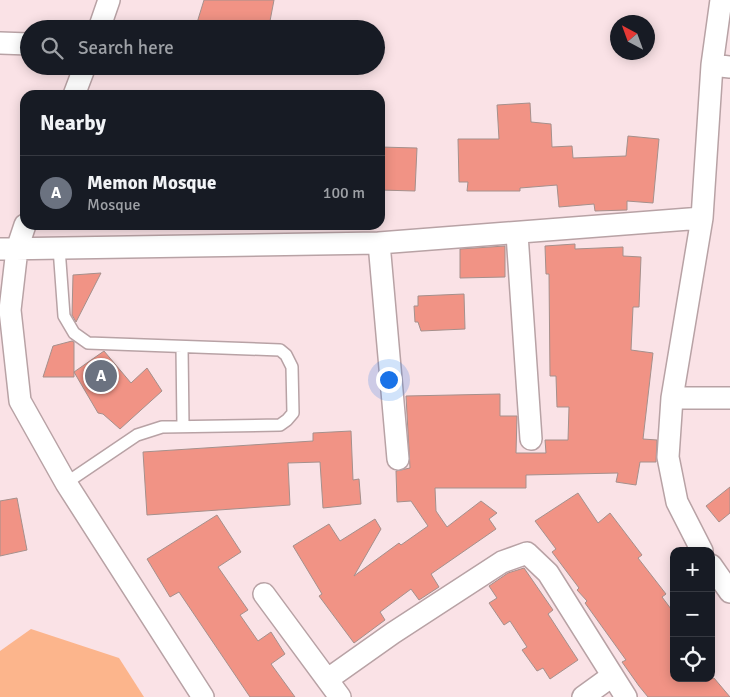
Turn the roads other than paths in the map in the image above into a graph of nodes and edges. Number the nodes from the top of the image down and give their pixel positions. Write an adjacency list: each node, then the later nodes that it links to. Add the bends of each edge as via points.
1 (109, 0): 3 (street)
2 (721, 0): 6 (street)
3 (102, 20)
4 (0, 43): 5 (street)
5 (20, 44)
6 (721, 66): 9 (street)
7 (82, 75): 8 (street)
8 (76, 90)
9 (702, 218): 11 (street); 16 (street)
10 (21, 230): 14 (street)
11 (517, 234): 12 (street); 19 (street)
12 (379, 243): 13 (street); 20 (street)
13 (59, 248): 14 (street); 15 (lane, via 64,316 74,333 88,344 100,346)
14 (8, 249): 21 (street, via 10,310 20,401)
15 (182, 348): 18 (lane); 18 (lane, via 280,350 292,367 293,413 280,424)
16 (672, 398): 17 (street); 22 (street, via 668,457 672,481 677,502)
17 (730, 398)
18 (183, 426): 21 (lane, via 162,427 137,435)
19 (530, 439)
20 (398, 459)
21 (66, 483): 28 (street)
22 (700, 547)
23 (715, 571): 24 (street)
24 (730, 592)
25 (264, 594): 27 (street)
26 (612, 676): 27 (street, via 548,573 527,553 502,562); 30 (street); 31 (street)
27 (328, 679): 29 (street)
28 (203, 697)
29 (340, 697)
30 (583, 697)
31 (626, 697)

